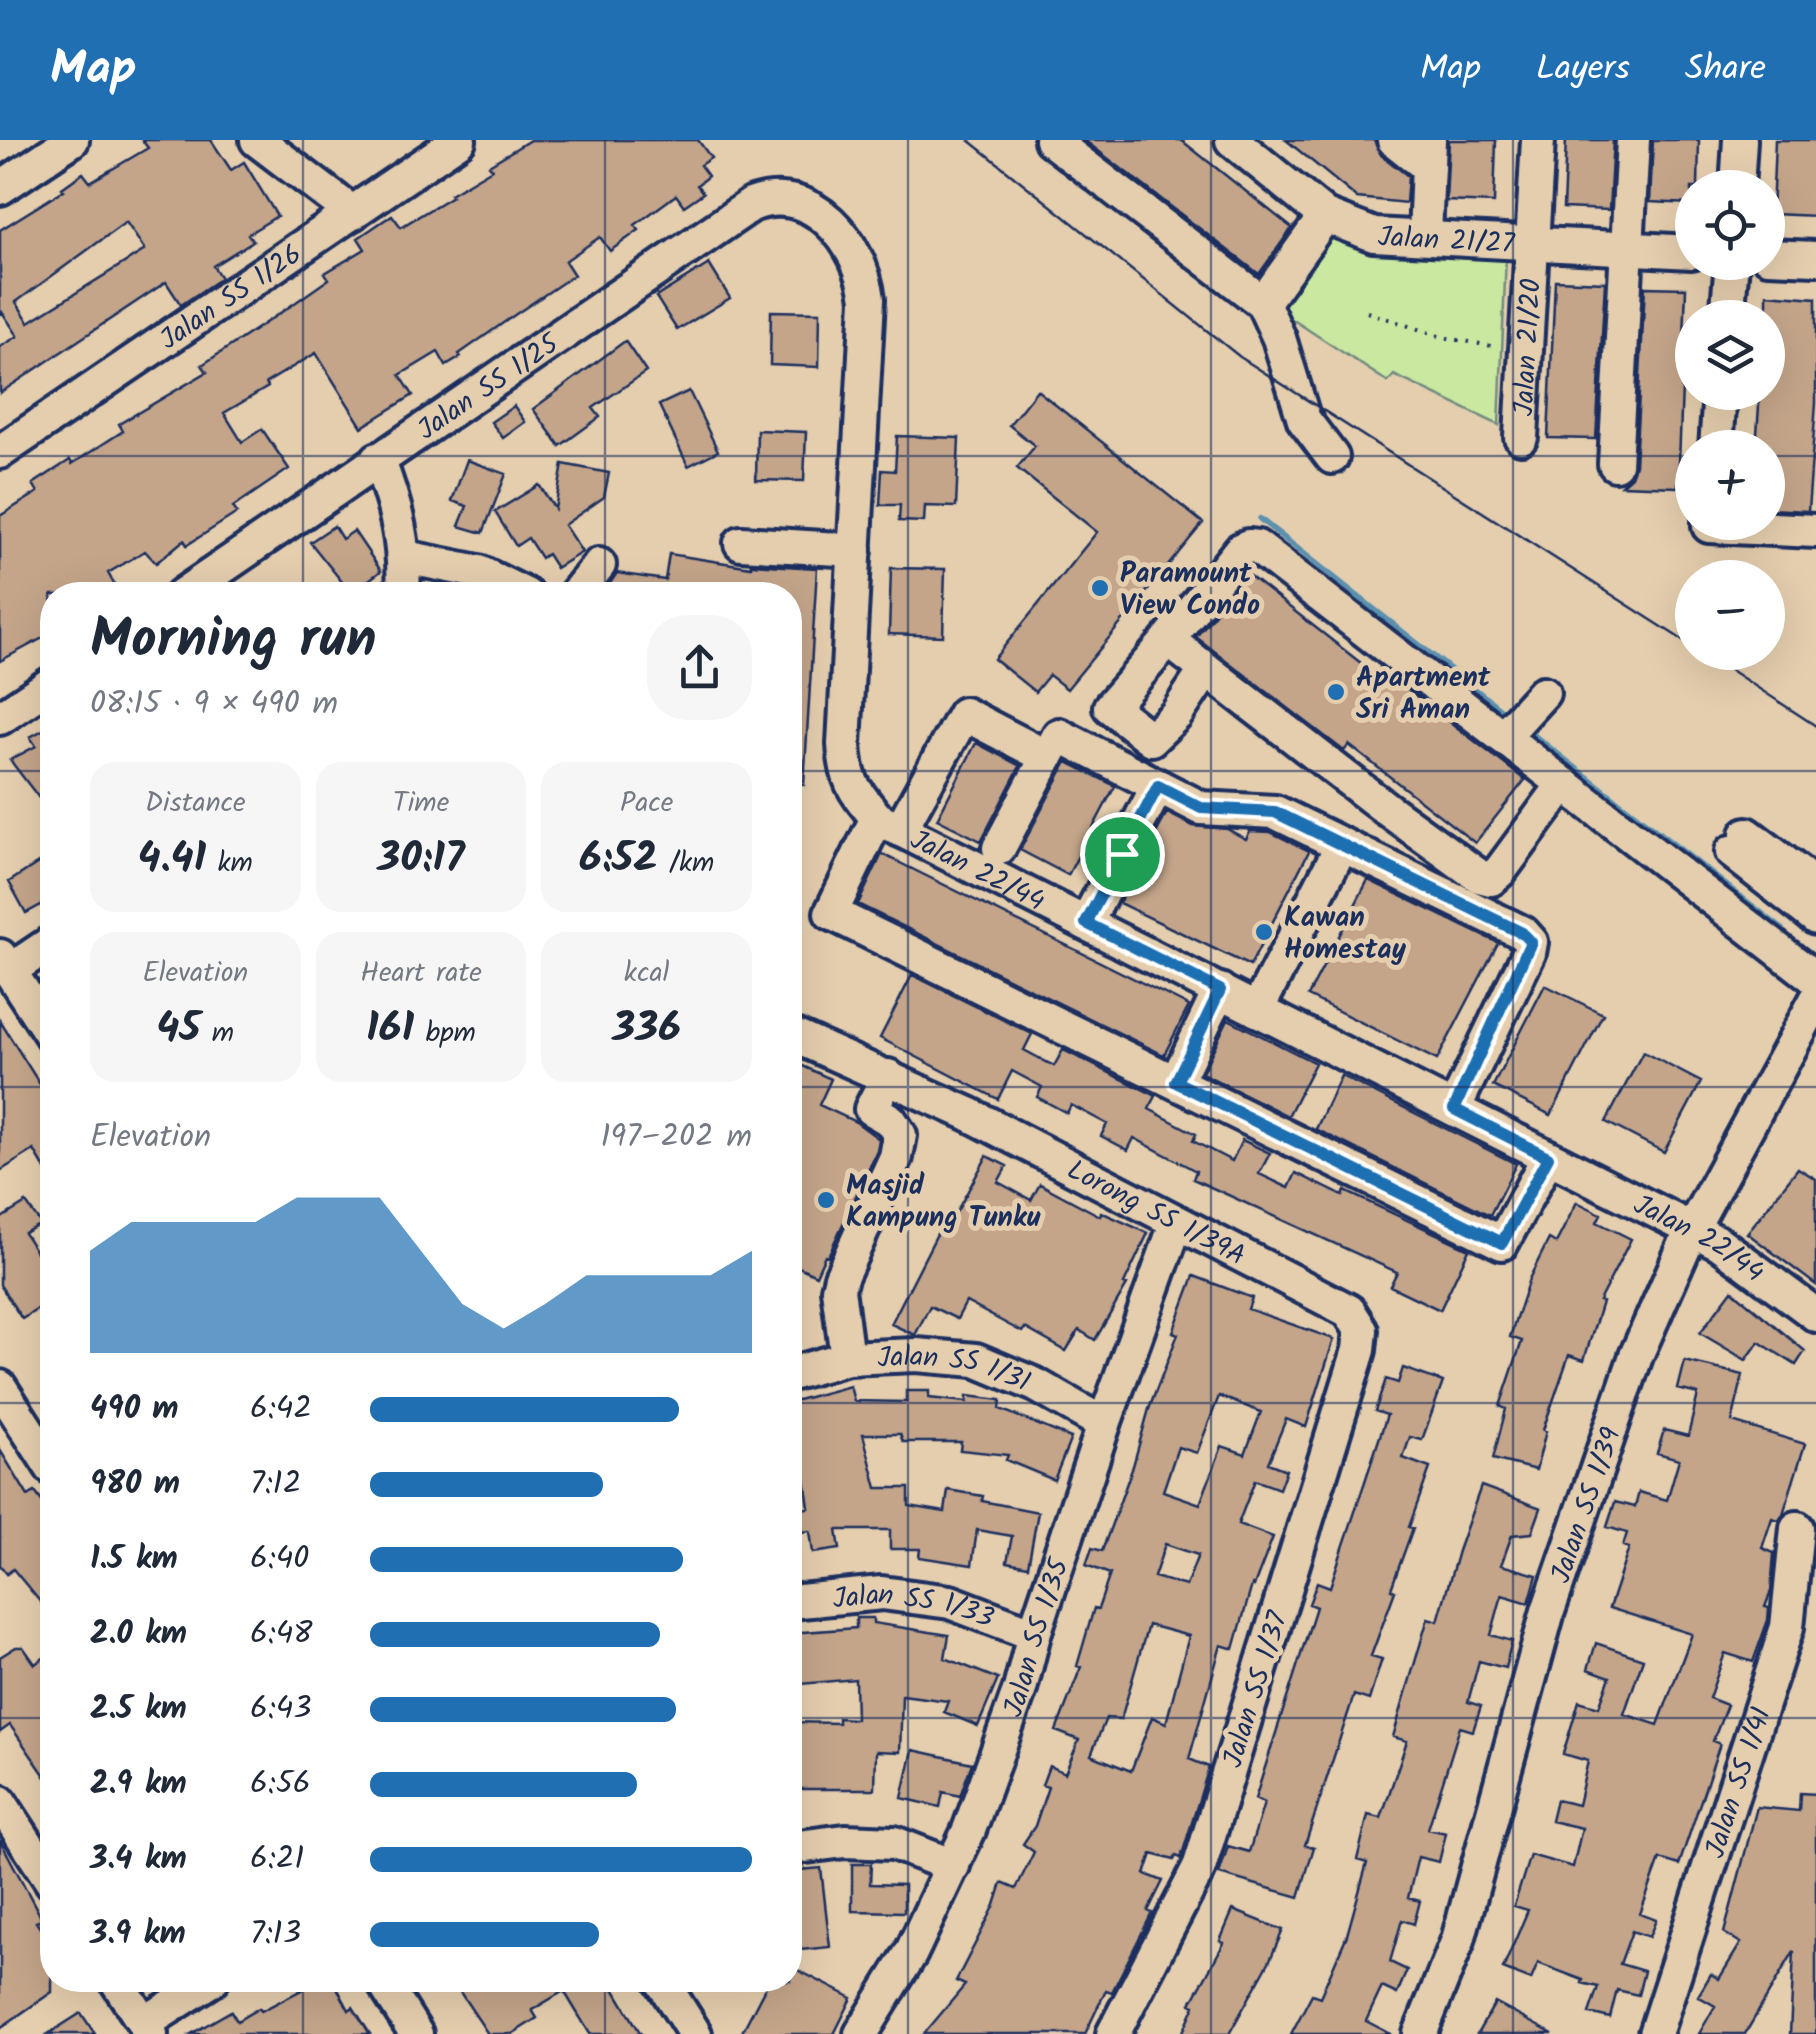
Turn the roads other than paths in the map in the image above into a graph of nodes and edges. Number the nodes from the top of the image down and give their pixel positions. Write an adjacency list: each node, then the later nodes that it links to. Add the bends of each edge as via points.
1 (72, 140): 13 (street)
2 (257, 140): 15 (street)
3 (459, 140): 10 (street, Jalan SS 1/26)
4 (1050, 140): 23 (street)
5 (1232, 140): 16 (street, Jalan 21/27)
6 (1394, 140): 11 (street)
7 (1538, 140): 18 (street, Jalan 21/20)
8 (1632, 140): 19 (street)
9 (1740, 140): 12 (street)
10 (416, 151): 15 (street, Jalan SS 1/26)
11 (1428, 154): 17 (street)
12 (1738, 170)
13 (0, 188)
14 (800, 202): 27 (street, Jalan SS 1/25, via 770,198 751,205); 32 (street, Jalan 22/44, via 839,232 865,275)
15 (353, 213): 25 (street, Jalan SS 1/26)
16 (1325, 216): 17 (street, Jalan 21/27, via 1374,235); 23 (street)
17 (1425, 237): 18 (street, Jalan 21/27)
18 (1532, 243): 19 (street, Jalan 21/27); 24 (street, Jalan 21/20)
19 (1628, 248): 20 (street, Jalan 21/27); 28 (street)
20 (1675, 251)
21 (1785, 257): 22 (street)
22 (1816, 258)
23 (1264, 303): 26 (street, via 1304,420)
24 (1521, 437)
25 (0, 452)
26 (1332, 457)
27 (378, 459): 33 (street, via 397,508); 35 (street, Jalan SS 1/25)
28 (1615, 464)
29 (1785, 528): 30 (street)
30 (1816, 530)
31 (741, 543): 32 (street)
32 (854, 550): 46 (street, Jalan 22/44, via 845,771 852,789)
33 (405, 557): 36 (street); 37 (street)
34 (599, 565): 38 (street)
35 (201, 582)
36 (404, 582)
37 (499, 582)
38 (585, 582)
39 (1168, 640): 40 (street); 40 (street, via 1110,707 1151,739); 44 (street, via 1240,550 1257,547 1520,718)
40 (1206, 670): 44 (street, via 1480,876 1500,871)
41 (40, 691): 42 (street)
42 (0, 718)
43 (1048, 757): 45 (street, via 1059,735); 46 (street, via 964,714); 48 (street)
44 (1564, 784): 54 (street)
45 (1158, 786): 47 (street, via 1201,808 1275,812); 51 (street)
46 (889, 824): 51 (street, Jalan 22/44); 61 (street, via 831,912)
47 (1342, 845): 57 (street); 62 (street, via 1531,942)
48 (999, 848)
49 (1816, 886): 50 (street, via 1740,843)
50 (1816, 918)
51 (1086, 923): 55 (street, Jalan 22/44)
52 (40, 948): 53 (street)
53 (5, 964): 58 (street)
54 (1816, 979)
55 (1220, 990): 57 (street, Jalan 22/44); 61 (street)
56 (1816, 1000): 65 (street, Jalan SS 1/39)
57 (1257, 1010): 62 (street, Jalan 22/44)
58 (40, 1018)
59 (802, 1039): 60 (street, Lorong SS 1/39A)
60 (888, 1076): 64 (street, Lorong SS 1/39A); 68 (street, via 871,1109 900,1135 840,1277)
61 (1176, 1082): 63 (street, via 1502,1243)
62 (1454, 1109): 63 (street, Jalan 22/44)
63 (1548, 1157): 65 (street, Jalan 22/44)
64 (1176, 1224): 67 (street, Lorong SS 1/39A, via 1349,1311); 71 (street, Jalan SS 1/35)
65 (1692, 1229): 66 (street, Jalan 22/44); 89 (street, Jalan SS 1/39, via 1636,1356 1548,1611 1458,1940)
66 (1816, 1315)
67 (1360, 1330): 88 (street, Jalan SS 1/37, via 1199,1868)
68 (847, 1358): 69 (street, Jalan SS 1/31); 71 (street, Jalan SS 1/31, via 976,1360)
69 (802, 1371)
70 (0, 1387): 72 (street)
71 (1104, 1424): 75 (street, Jalan SS 1/35)
72 (40, 1448)
73 (1797, 1528): 90 (street, Jalan SS 1/41, via 1787,1627)
74 (802, 1601): 75 (street, Jalan SS 1/33, via 882,1593 950,1602)
75 (1034, 1634): 79 (street, Jalan SS 1/35)
76 (0, 1802): 78 (street)
77 (802, 1847): 79 (street, via 894,1843)
78 (40, 1864)
79 (953, 1866): 87 (street, Jalan SS 1/35)
80 (124, 1992): 84 (street)
81 (196, 1992): 84 (street)
82 (390, 1992): 85 (street)
83 (669, 1992): 86 (street)
84 (148, 2029)
85 (416, 2034)
86 (695, 2034)
87 (860, 2034)
88 (1113, 2034)
89 (1420, 2034)
90 (1655, 2034)

